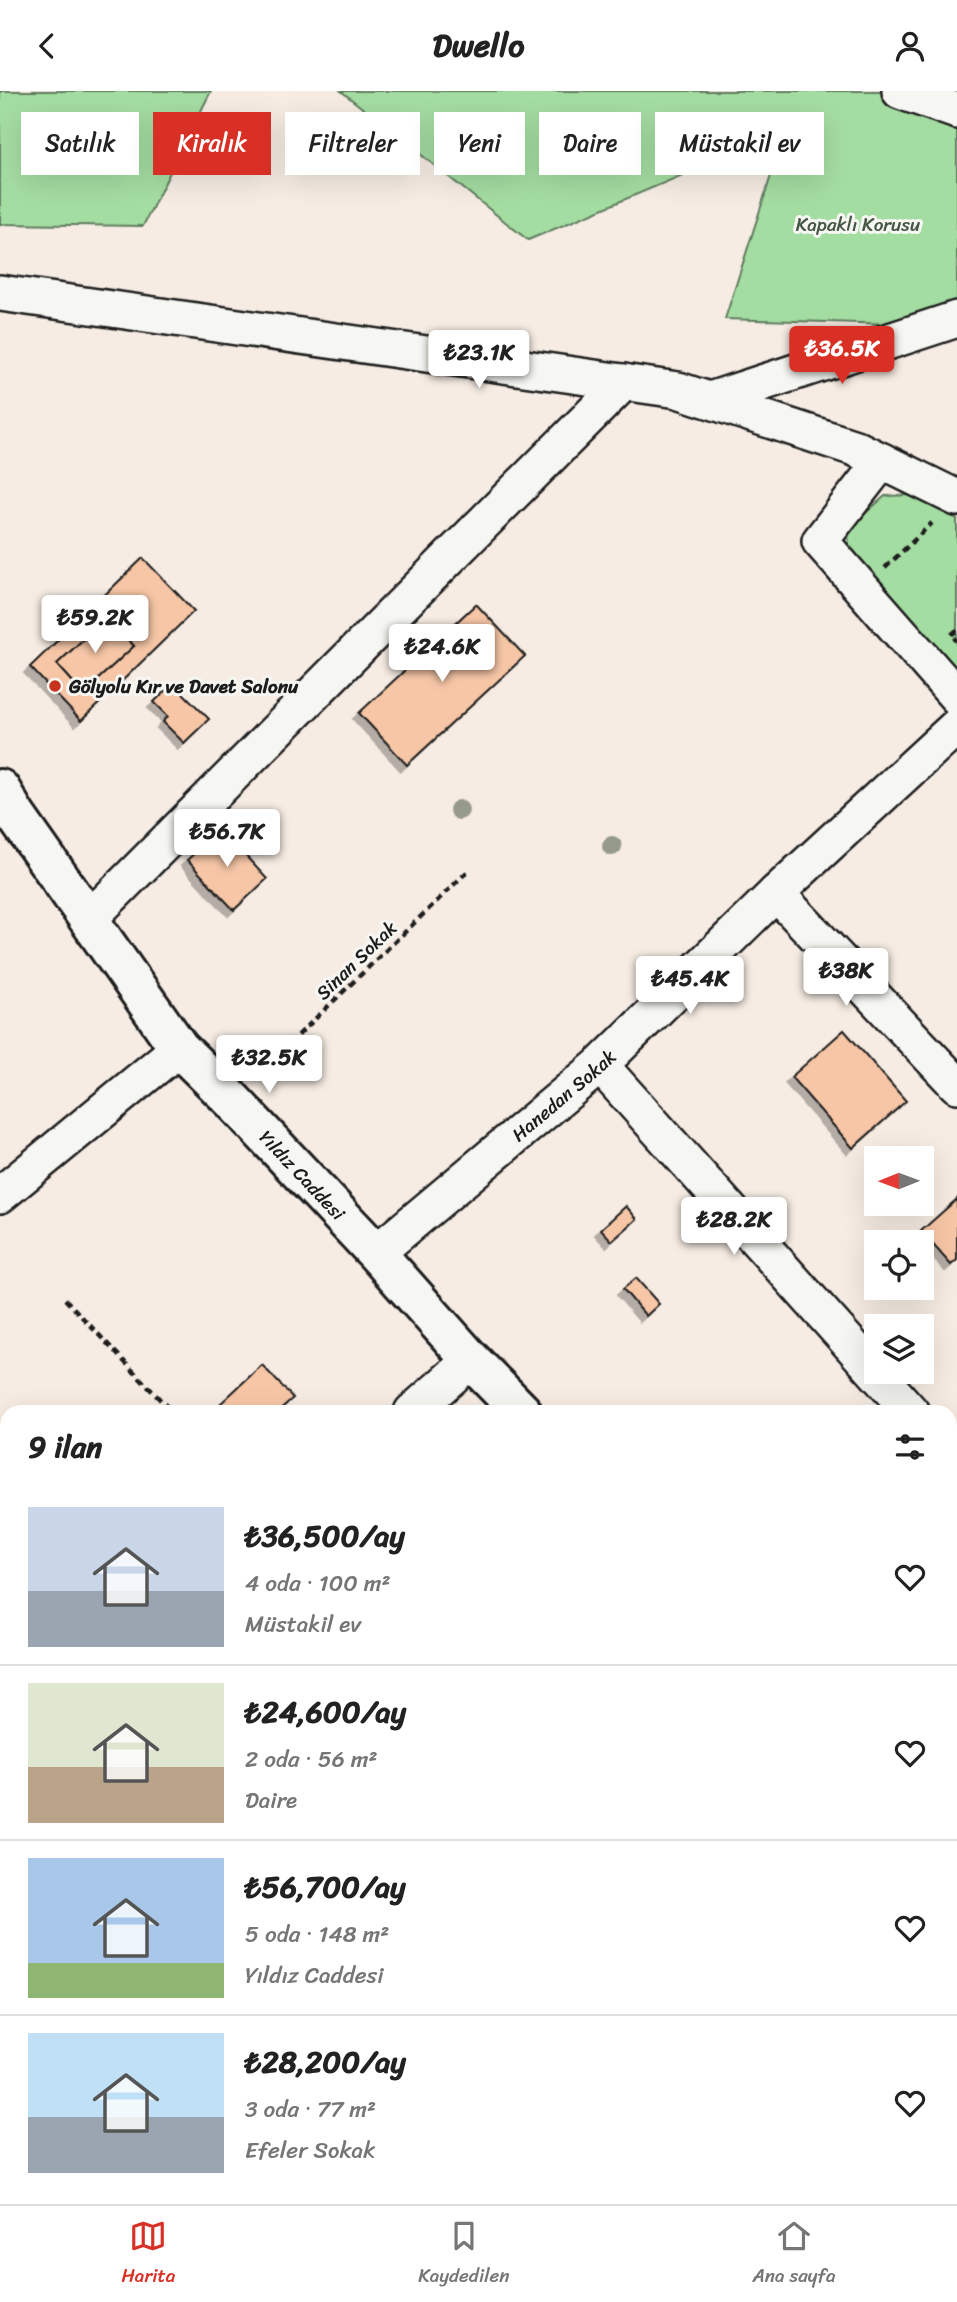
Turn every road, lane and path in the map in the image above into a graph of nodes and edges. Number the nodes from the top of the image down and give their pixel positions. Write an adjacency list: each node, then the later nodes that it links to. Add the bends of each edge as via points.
1 (900, 91): 2 (street)
2 (957, 111)
3 (0, 293): 5 (street)
4 (957, 319): 6 (street)
5 (624, 382): 6 (street); 17 (street)
6 (710, 400): 7 (street)
7 (882, 461): 8 (street); 12 (street, via 820,541)
8 (948, 508): 9 (path)
9 (877, 575)
10 (957, 630): 11 (path, via 951,635)
11 (957, 641)
12 (957, 697)
13 (957, 726): 16 (street, Hanedan Sokak)
14 (0, 789): 17 (street, Yıldız Caddesi)
15 (470, 869): 21 (path, Sinan Sokak)
16 (776, 893): 19 (street, Hanedan Sokak); 20 (street)
17 (88, 920): 18 (street, Yıldız Caddesi)
18 (179, 1048): 21 (street, Yıldız Caddesi); 22 (street)
19 (600, 1065): 23 (street, Hanedan Sokak); 29 (street)
20 (957, 1085)
21 (232, 1100): 23 (street, Yıldız Caddesi)
22 (0, 1195)
23 (376, 1253): 25 (street, Yıldız Caddesi)
24 (65, 1299): 26 (path)
25 (471, 1360): 27 (street); 28 (street, Yıldız Caddesi)
26 (165, 1405)
27 (420, 1405)
28 (515, 1405)
29 (905, 1405)

